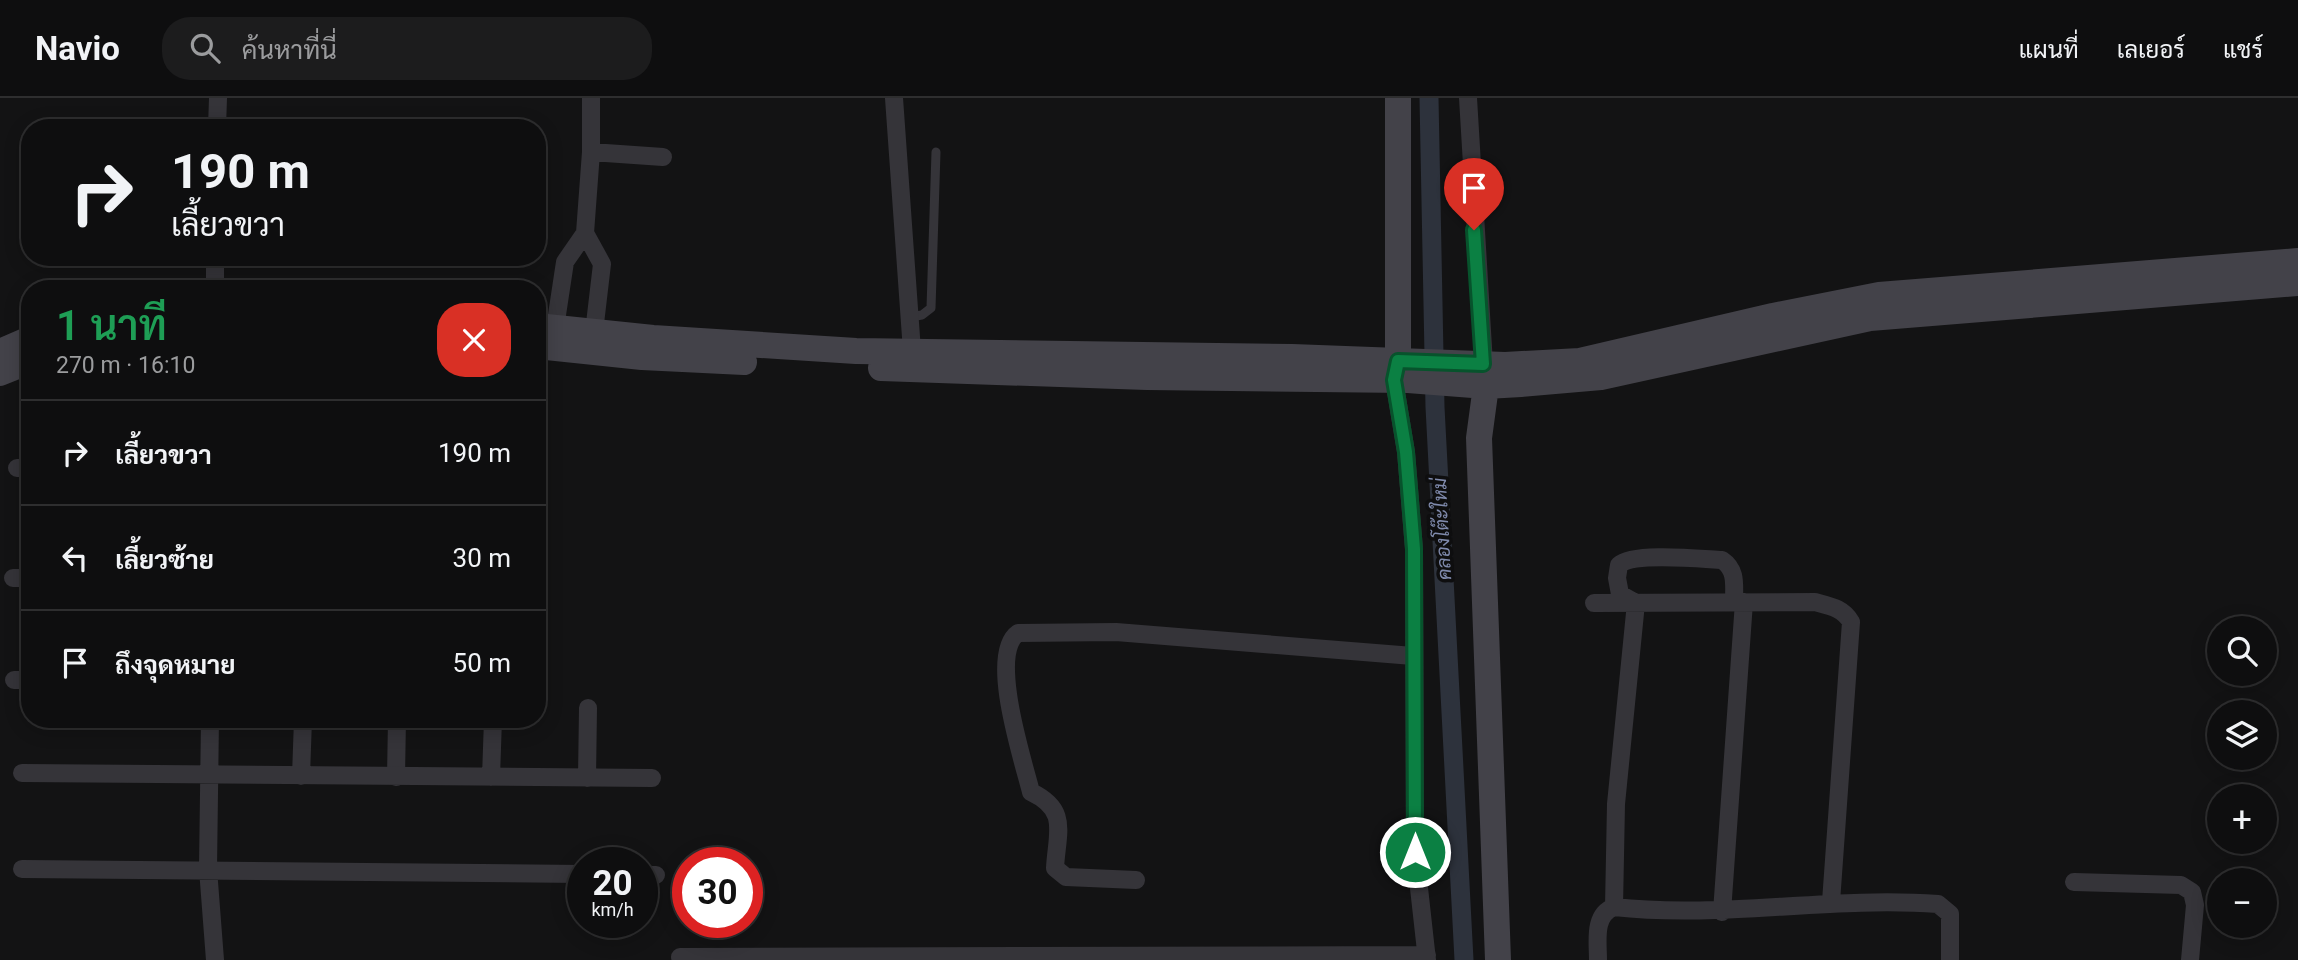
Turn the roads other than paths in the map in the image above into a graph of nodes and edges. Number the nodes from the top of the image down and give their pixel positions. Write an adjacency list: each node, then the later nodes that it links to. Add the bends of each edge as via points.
1 (218, 98): 6 (street)
2 (591, 98): 7 (street)
3 (894, 98): 13 (street)
4 (1398, 98): 22 (street)
5 (1468, 98): 24 (street)
6 (217, 119)
7 (591, 152): 9 (street); 10 (street)
8 (936, 152): 13 (lane, via 931,308)
9 (663, 157)
10 (585, 233): 14 (street, via 565,262); 15 (street, via 602,264)
11 (2298, 261): 24 (street, via 1879,295 1580,360)
12 (2298, 283): 24 (street, via 1870,317 1601,377)
13 (910, 317): 19 (street)
14 (546, 323)
15 (594, 332): 16 (street); 19 (street)
16 (546, 333)
17 (546, 334): 22 (street, via 642,357 908,369)
18 (21, 343): 20 (street)
19 (912, 351): 22 (street)
20 (0, 352)
21 (21, 365): 23 (street)
22 (1400, 370): 24 (street); 28 (street, via 1414,549)
23 (0, 373)
24 (1478, 374): 54 (street)
25 (1739, 602): 27 (street); 27 (street, via 1734,573 1722,560 1628,559 1619,565 1617,578 1620,594); 46 (street, via 1815,602 1839,609 1851,622); 48 (street)
26 (1594, 603): 27 (street)
27 (1636, 603): 47 (street, via 1616,804)
28 (1413, 656): 44 (street, via 1116,632 1018,633 1010,638 1004,660 1014,725 1031,792 1049,801 1057,812 1055,868 1066,877); 52 (street, via 1415,852)
29 (588, 708): 39 (street)
30 (210, 728): 35 (street)
31 (303, 728): 36 (street)
32 (397, 728): 37 (street)
33 (493, 728): 38 (street)
34 (22, 773): 35 (street)
35 (207, 775): 36 (street); 42 (street)
36 (301, 776): 37 (street)
37 (396, 777): 38 (street)
38 (491, 777): 39 (street)
39 (587, 778): 40 (street)
40 (652, 778)
41 (22, 869): 42 (street)
42 (208, 869): 43 (street); 53 (street)
43 (567, 874)
44 (1136, 880)
45 (2074, 882): 57 (street, via 2181,885 2192,892)
46 (1831, 902): 48 (street); 56 (street, via 1938,904 1950,914)
47 (1614, 907): 48 (street); 55 (street, via 1604,911 1599,920)
48 (1722, 912)
49 (680, 957): 50 (street)
50 (1201, 957): 51 (street)
51 (1236, 957): 52 (street)
52 (1427, 958)
53 (215, 960)
54 (1498, 960)
55 (1598, 960)
56 (1950, 960)
57 (2190, 960)

